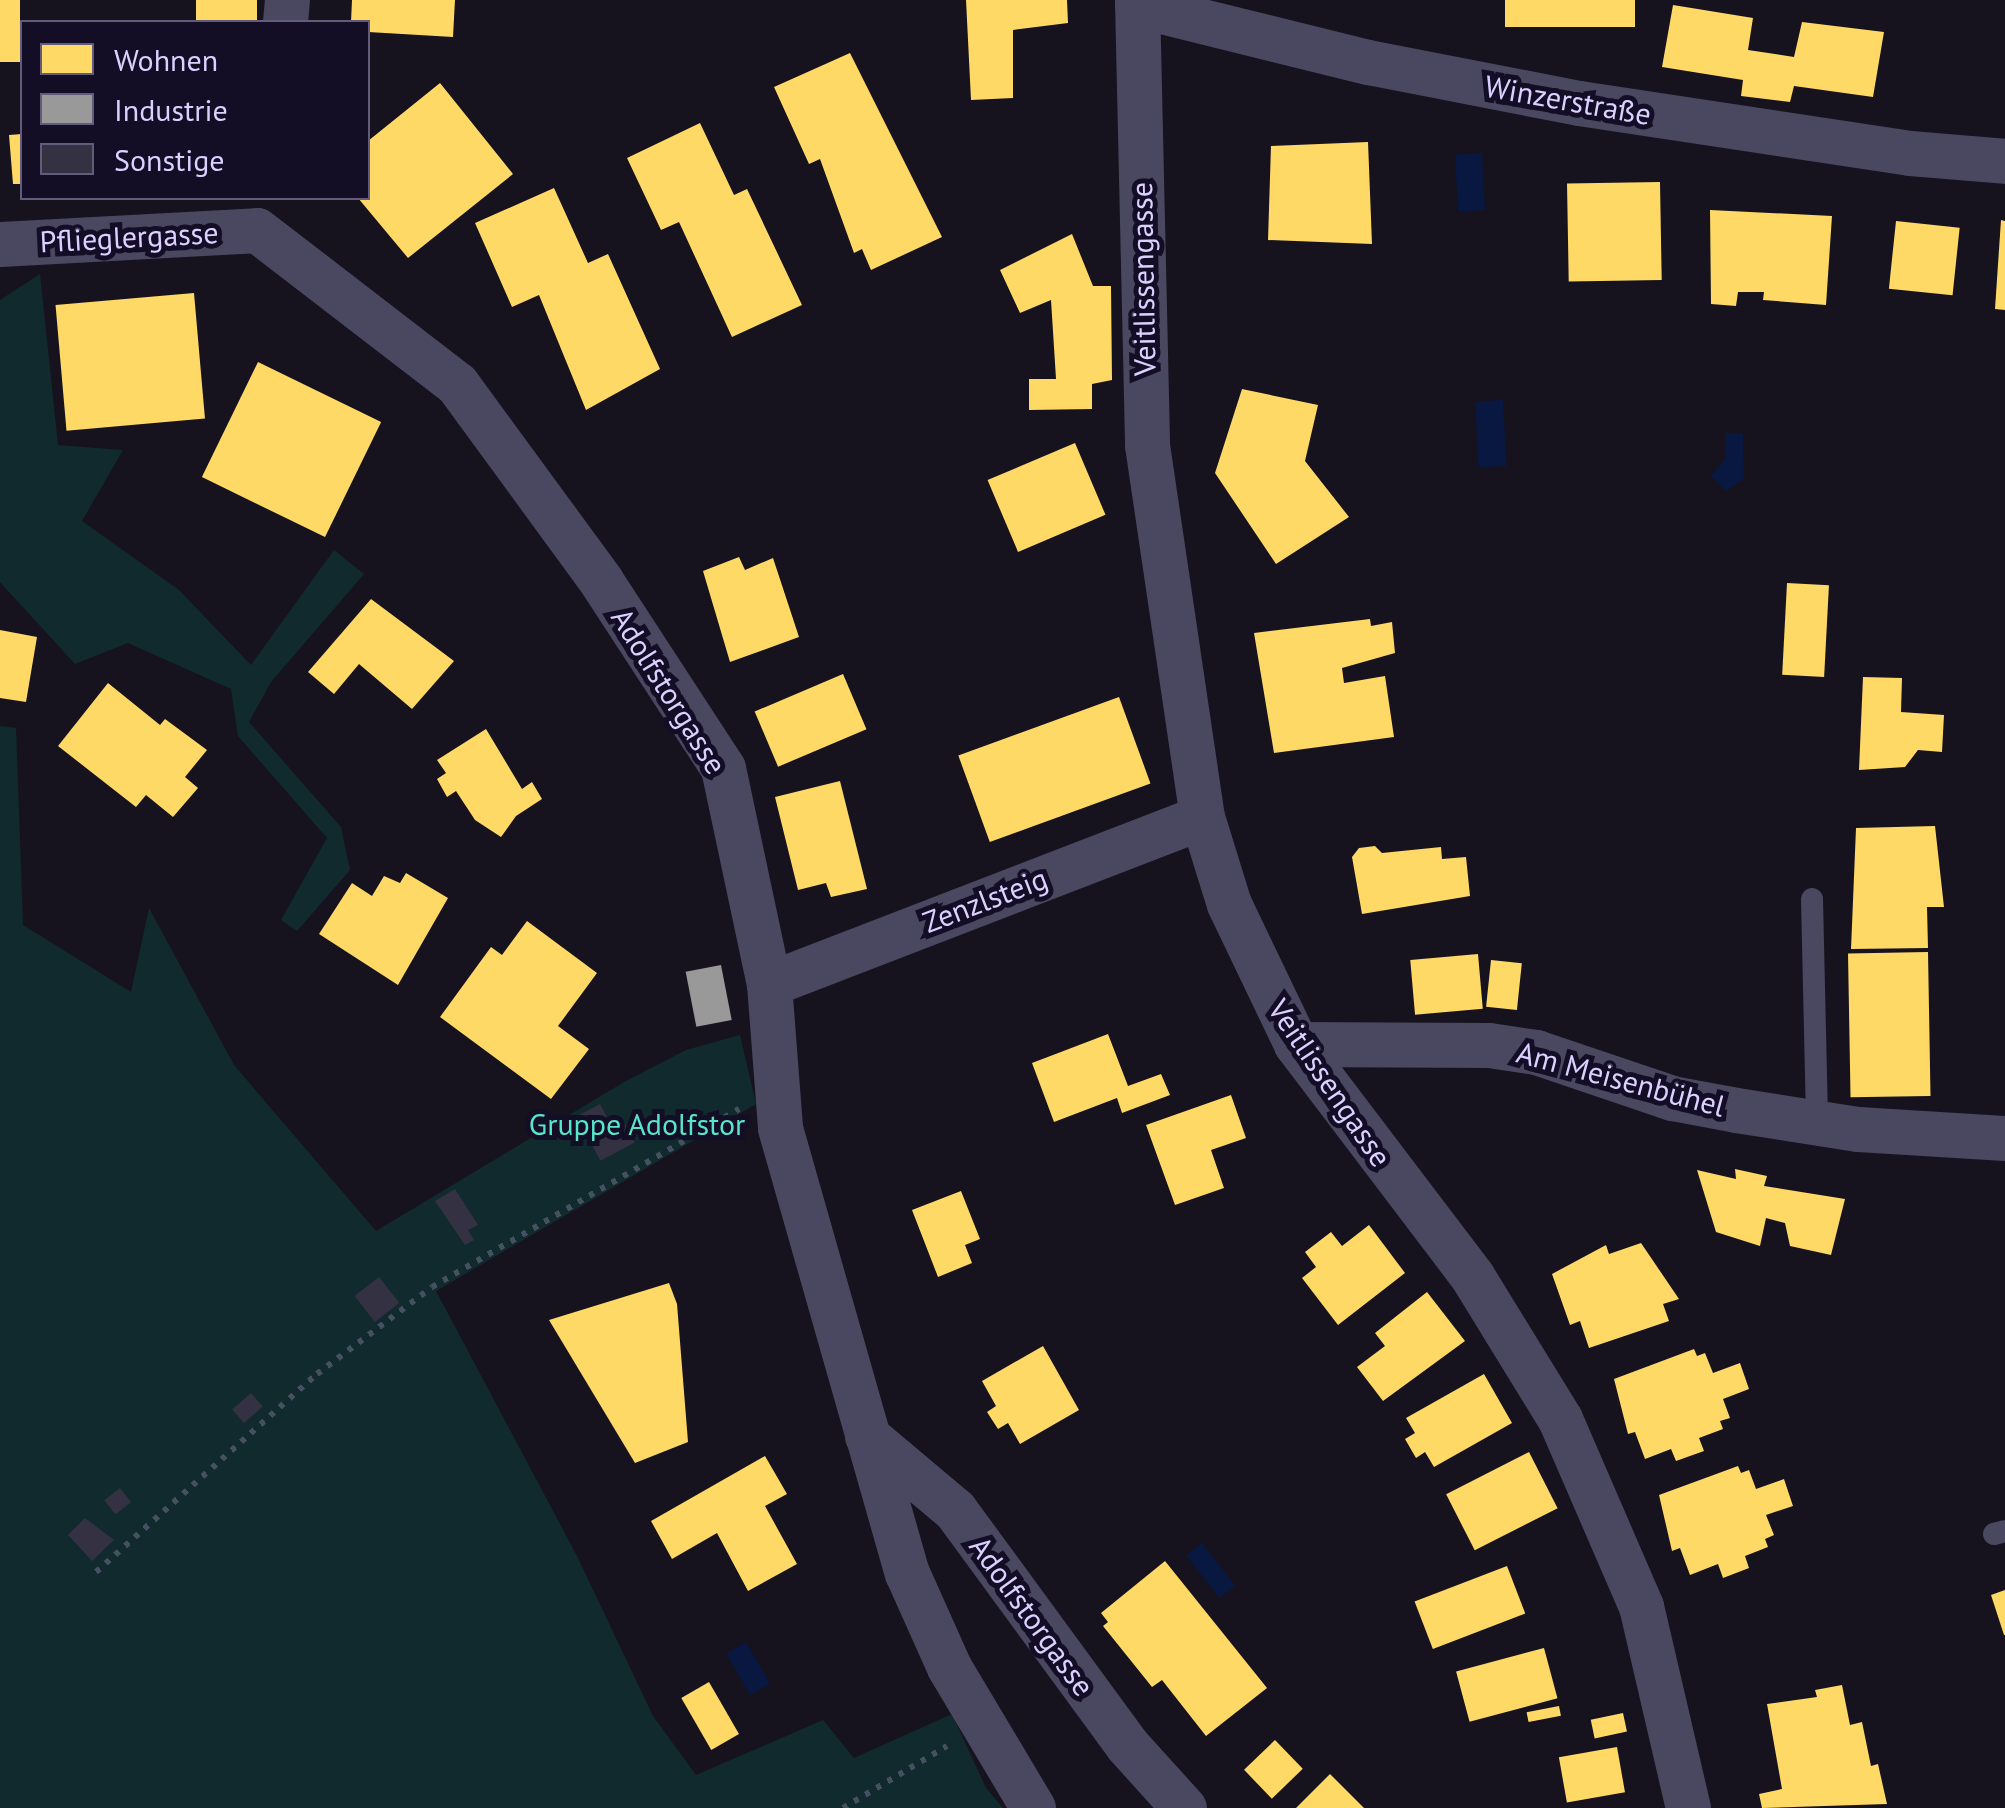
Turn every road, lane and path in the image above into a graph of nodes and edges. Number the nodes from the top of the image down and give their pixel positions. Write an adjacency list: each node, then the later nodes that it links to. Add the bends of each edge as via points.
1 (1137, 2): 2 (street, Winzerstraße, via 1368,62 1579,104 1910,154); 5 (street, Veitlissengasse, via 1147,445)
2 (2005, 161)
3 (260, 214): 4 (street, Pflieglergasse); 7 (street, Adolfstorgasse, via 458,384 601,580 723,768)
4 (0, 244)
5 (1202, 816): 7 (street, Zenzlsteig); 8 (street, Veitlissengasse, via 1229,904)
6 (1812, 899): 10 (lane)
7 (769, 984): 12 (street, Adolfstorgasse, via 780,1128)
8 (1296, 1044): 10 (street, Am Meisenbühel, via 1414,1042 1520,1050 1672,1098); 18 (street, Veitlissengasse, via 1472,1276 1560,1419 1641,1606)
9 (755, 1100): 13 (path, via 432,1287 317,1374)
10 (1817, 1123): 11 (street, Am Meisenbühel)
11 (2005, 1138)
12 (867, 1436): 14 (street, Adolfstorgasse, via 907,1573); 17 (street, Adolfstorgasse, via 954,1510 1126,1745)
13 (96, 1572)
14 (983, 1725): 15 (path); 16 (street, Adolfstorgasse)
15 (843, 1808)
16 (1034, 1808)
17 (1184, 1808)
18 (1688, 1808)

